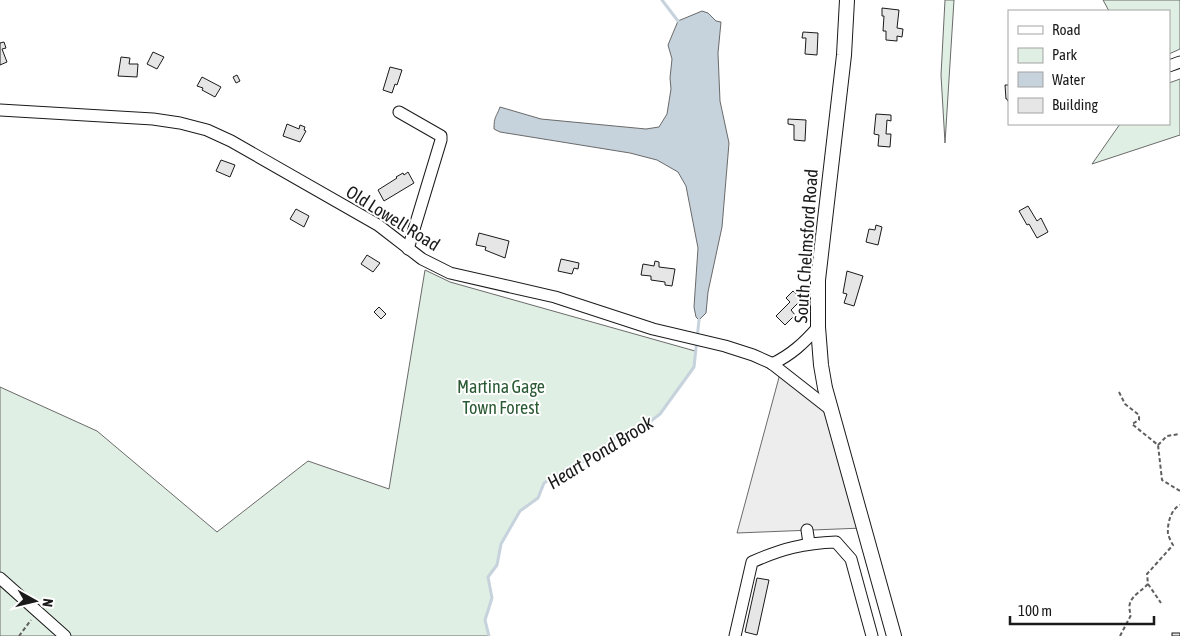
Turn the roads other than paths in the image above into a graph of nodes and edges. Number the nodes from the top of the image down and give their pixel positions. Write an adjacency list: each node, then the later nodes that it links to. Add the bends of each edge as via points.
1 (847, 0): 5 (main road, South Chelmsford Road, via 844,55 821,252)
2 (0, 110): 4 (street, Old Lowell Road, via 153,119 207,130 378,226)
3 (399, 112): 4 (street, via 442,140)
4 (408, 249): 6 (street, Old Lowell Road, via 450,273 556,297 653,328 725,346)
5 (818, 327): 6 (street, via 795,350); 7 (main road, South Chelmsford Road, via 821,365)
6 (772, 364): 7 (street, Old Lowell Road)
7 (831, 410): 14 (main road, South Chelmsford Road)
8 (807, 530): 9 (street)
9 (809, 543): 12 (street, via 774,552 752,562); 13 (street, via 836,542 851,559)
10 (0, 578): 11 (street)
11 (65, 636)
12 (734, 636)
13 (872, 636)
14 (894, 636)

